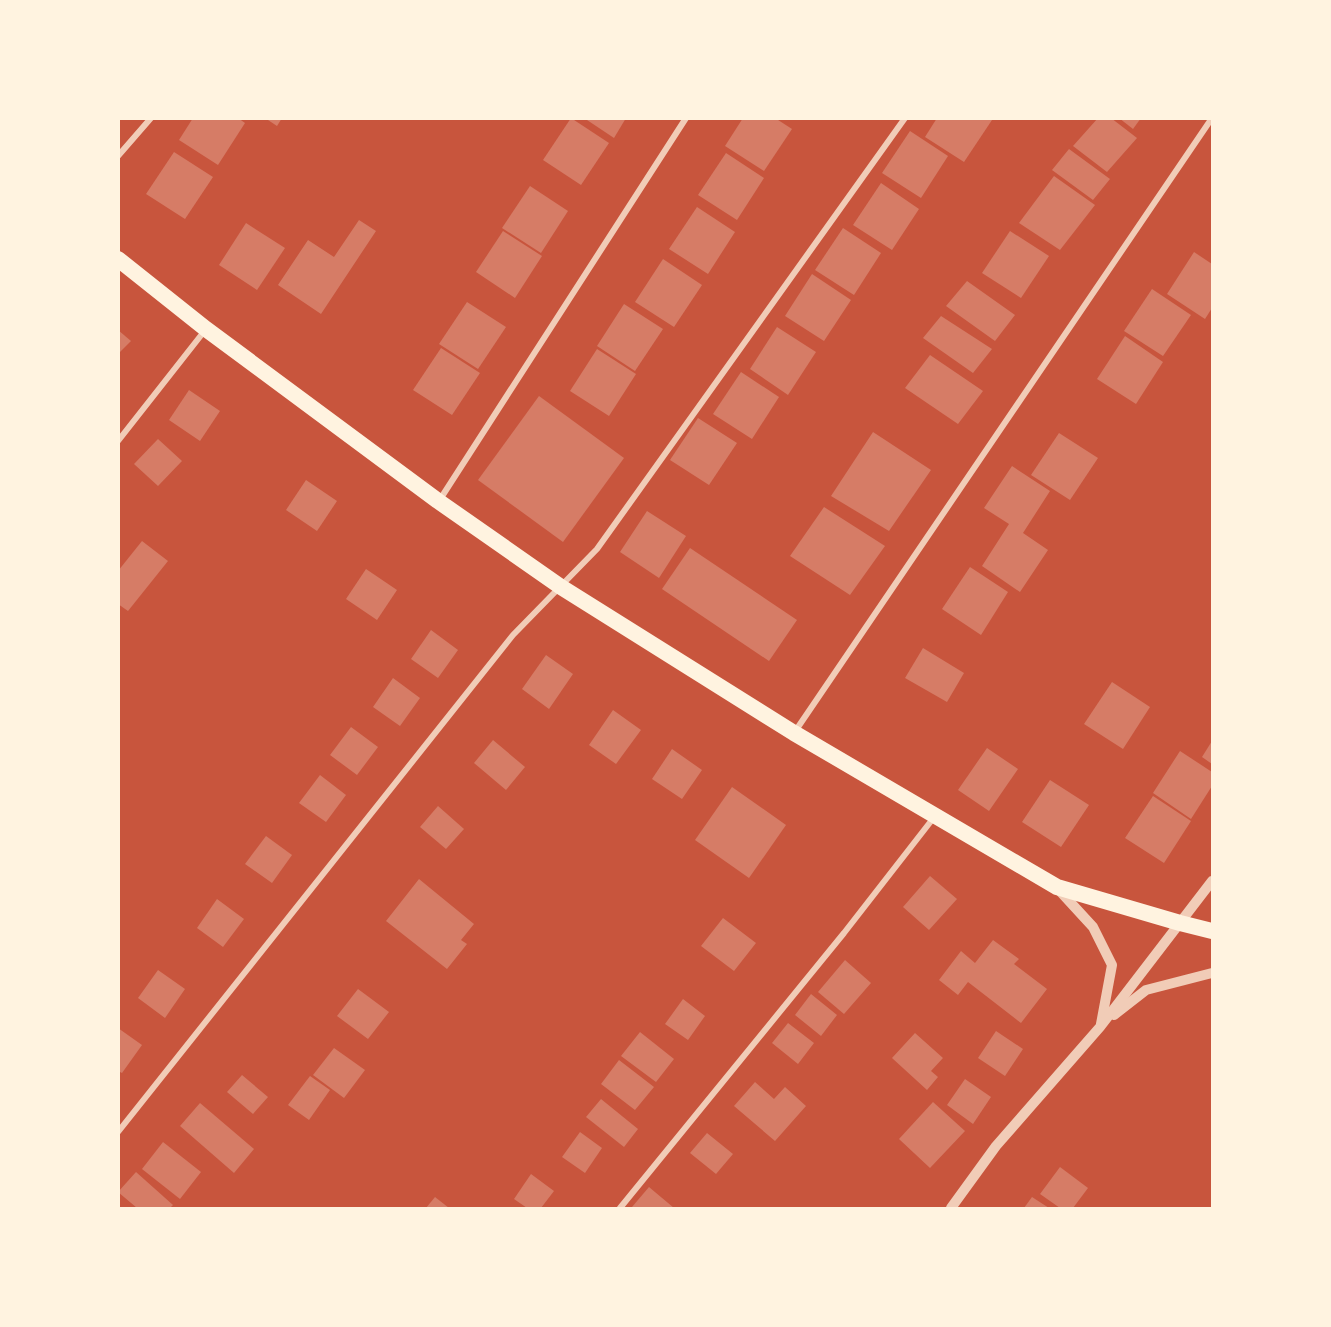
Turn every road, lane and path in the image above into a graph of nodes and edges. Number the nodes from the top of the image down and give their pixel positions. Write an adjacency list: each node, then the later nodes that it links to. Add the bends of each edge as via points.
1 (151, 118): 5 (street)
2 (686, 118): 9 (street)
3 (905, 118): 10 (street, via 597,549)
4 (1212, 118): 11 (street)
5 (118, 156)
6 (118, 259): 7 (highway)
7 (206, 329): 8 (street); 9 (highway)
8 (118, 441)
9 (438, 501): 10 (highway)
10 (561, 586): 11 (highway); 19 (street, via 513,635)
11 (794, 733): 12 (highway)
12 (935, 816): 14 (highway); 20 (street)
13 (1212, 881): 15 (street)
14 (1057, 887): 15 (highway); 18 (street, via 1093,927 1112,965)
15 (1180, 923): 16 (highway); 18 (street)
16 (1212, 931)
17 (1212, 973): 18 (street, via 1146,990)
18 (1100, 1027): 21 (street, via 996,1146)
19 (118, 1132)
20 (620, 1209)
21 (951, 1209)

